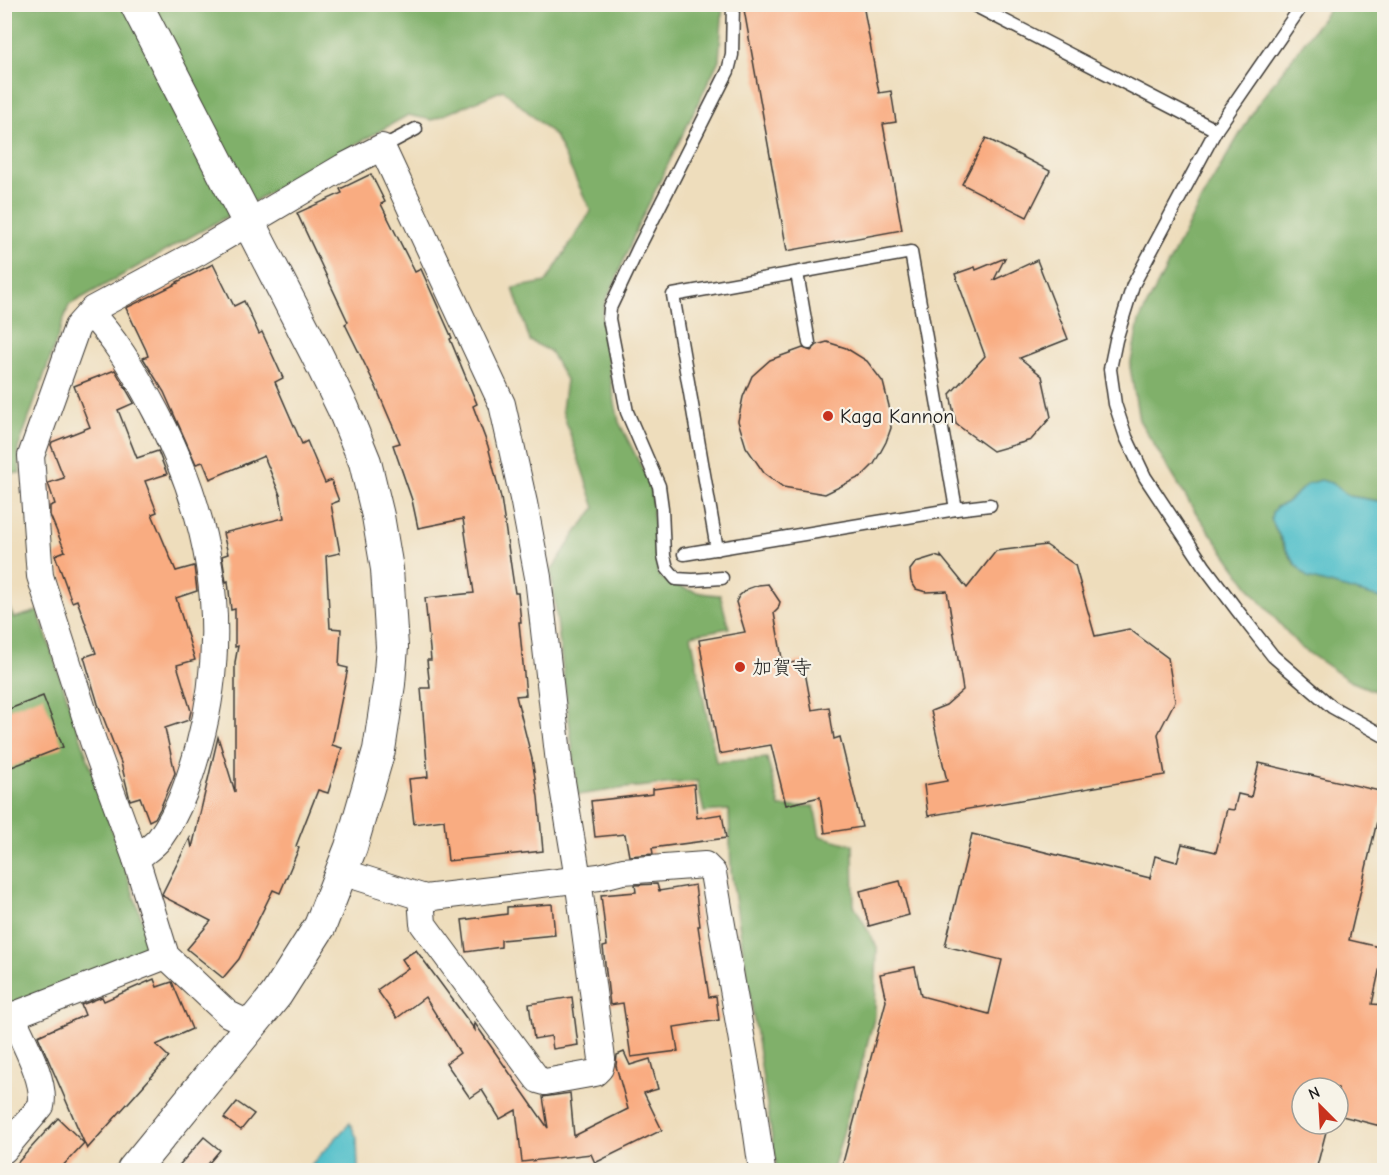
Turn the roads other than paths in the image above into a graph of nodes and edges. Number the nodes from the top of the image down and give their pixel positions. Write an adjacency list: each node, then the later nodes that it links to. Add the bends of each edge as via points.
1 (136, 4): 8 (street)
2 (733, 4): 16 (lane, via 728,71 638,249 610,308 609,319 627,412 659,486 667,568 676,579)
3 (972, 4): 6 (lane)
4 (1303, 4): 6 (lane)
5 (416, 129): 7 (lane)
6 (1216, 130): 17 (lane, via 1133,285 1110,369 1115,404 1145,477 1204,566 1273,656 1332,707)
7 (382, 147): 8 (street); 20 (street, via 502,404 538,577 559,763)
8 (248, 223): 10 (street); 19 (street, via 316,354 365,462 387,568 392,647 380,750)
9 (796, 273): 11 (lane); 13 (lane, via 911,252); 14 (lane, via 673,295)
10 (90, 313): 18 (street, via 77,327 31,456 40,576); 18 (street, via 110,334 161,420 203,528 212,584 212,680 204,729 179,807 159,839)
11 (809, 343)
12 (990, 505): 13 (lane)
13 (956, 509): 14 (lane)
14 (717, 549): 15 (lane)
15 (684, 555)
16 (722, 578)
17 (1384, 736)
18 (136, 859): 22 (street)
19 (342, 872): 21 (street); 24 (street, via 320,926 276,995)
20 (578, 879): 21 (street); 21 (street, via 602,1059 595,1073 545,1082 538,1080 423,924); 27 (street, via 623,871 705,865 713,873)
21 (421, 897)
22 (166, 956): 23 (street); 24 (street, via 228,1014)
23 (8, 1018): 25 (street, via 43,1097 41,1106)
24 (251, 1025): 26 (street)
25 (4, 1150)
26 (133, 1170)
27 (762, 1170)

